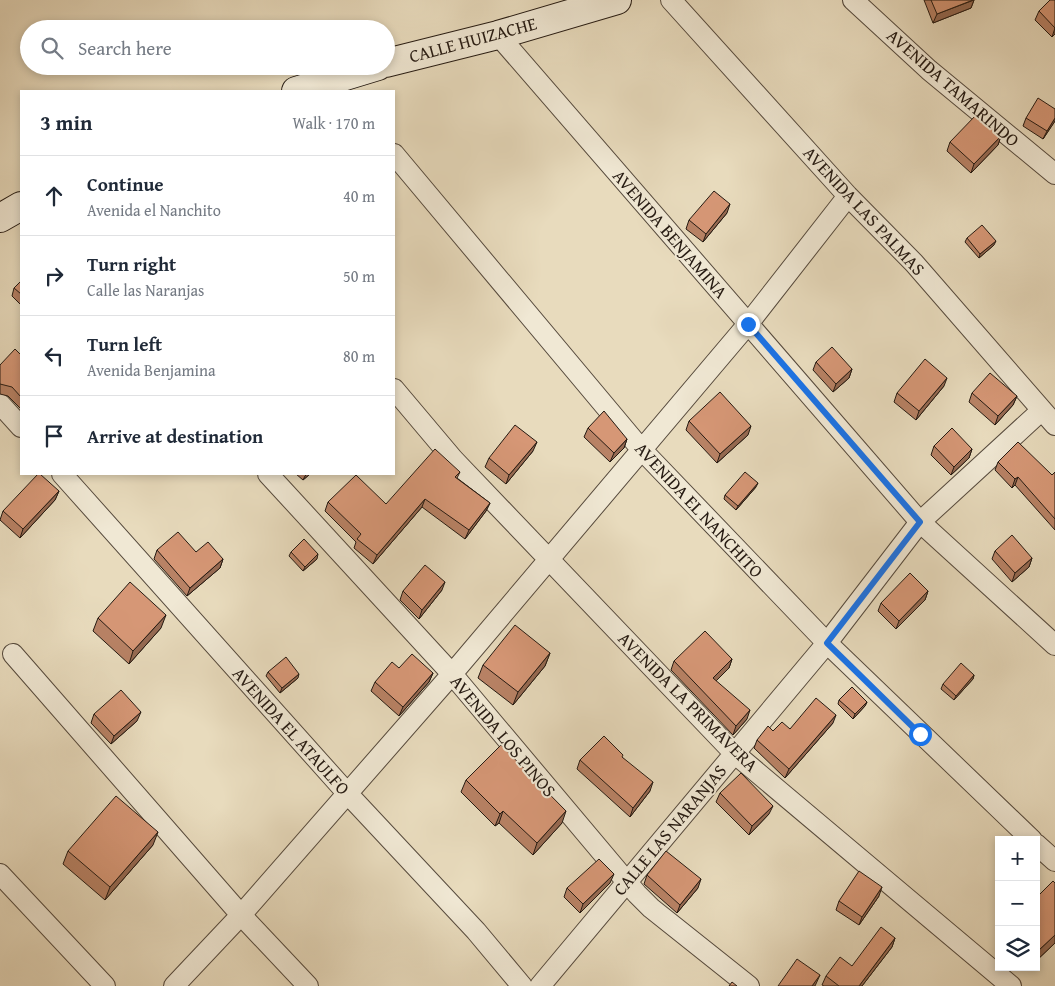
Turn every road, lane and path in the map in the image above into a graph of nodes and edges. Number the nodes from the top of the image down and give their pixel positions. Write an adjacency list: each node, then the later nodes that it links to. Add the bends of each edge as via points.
1 (616, 0): 4 (street, CALLE HUIZACHE)
2 (671, 0): 11 (street, AVENIDA LAS PALMAS)
3 (853, 0): 10 (street, AVENIDA TAMARINDO, via 929,70)
4 (498, 35): 5 (street, CALLE HUIZACHE); 14 (street, AVENIDA BENJAMINA)
5 (395, 61)
6 (360, 75): 7 (street)
7 (337, 86): 8 (street)
8 (304, 90)
9 (395, 155): 19 (street, AVENIDA EL NANCHITO)
10 (1055, 174)
11 (848, 196): 14 (street); 17 (street, AVENIDA LAS PALMAS, via 914,263)
12 (20, 207): 13 (street)
13 (0, 218)
14 (748, 324): 19 (street); 22 (street, AVENIDA BENJAMINA)
15 (395, 390): 23 (street, AVENIDA LA PRIMAVERA, via 453,459)
16 (0, 404): 18 (street)
17 (1049, 417): 22 (street, CALLE LAS NARANJAS)
18 (20, 426)
19 (641, 450): 23 (street); 24 (street, AVENIDA EL NANCHITO)
20 (63, 475): 29 (street, AVENIDA EL ATAULFO)
21 (269, 475): 27 (street, AVENIDA LOS PINOS)
22 (920, 522): 24 (street, CALLE LAS NARANJAS); 25 (street, AVENIDA BENJAMINA)
23 (548, 558): 27 (street); 28 (street, AVENIDA LA PRIMAVERA)
24 (827, 643): 28 (street, CALLE LAS NARANJAS); 30 (street, AVENIDA EL NANCHITO)
25 (1055, 645)
26 (13, 654): 35 (street)
27 (452, 674): 29 (street); 34 (street, AVENIDA LOS PINOS)
28 (734, 753): 34 (street, CALLE LAS NARANJAS); 41 (street, AVENIDA LA PRIMAVERA)
29 (347, 793): 35 (street); 39 (street, AVENIDA EL ATAULFO, via 476,931)
30 (1028, 836)
31 (1040, 848): 32 (street)
32 (1055, 861)
33 (0, 874): 36 (street)
34 (627, 881): 39 (street, CALLE LAS NARANJAS); 40 (street, AVENIDA LOS PINOS, via 651,908)
35 (241, 915): 37 (street); 38 (street)
36 (105, 986)
37 (174, 986)
38 (308, 986)
39 (536, 986)
40 (749, 986)
41 (1010, 986)

